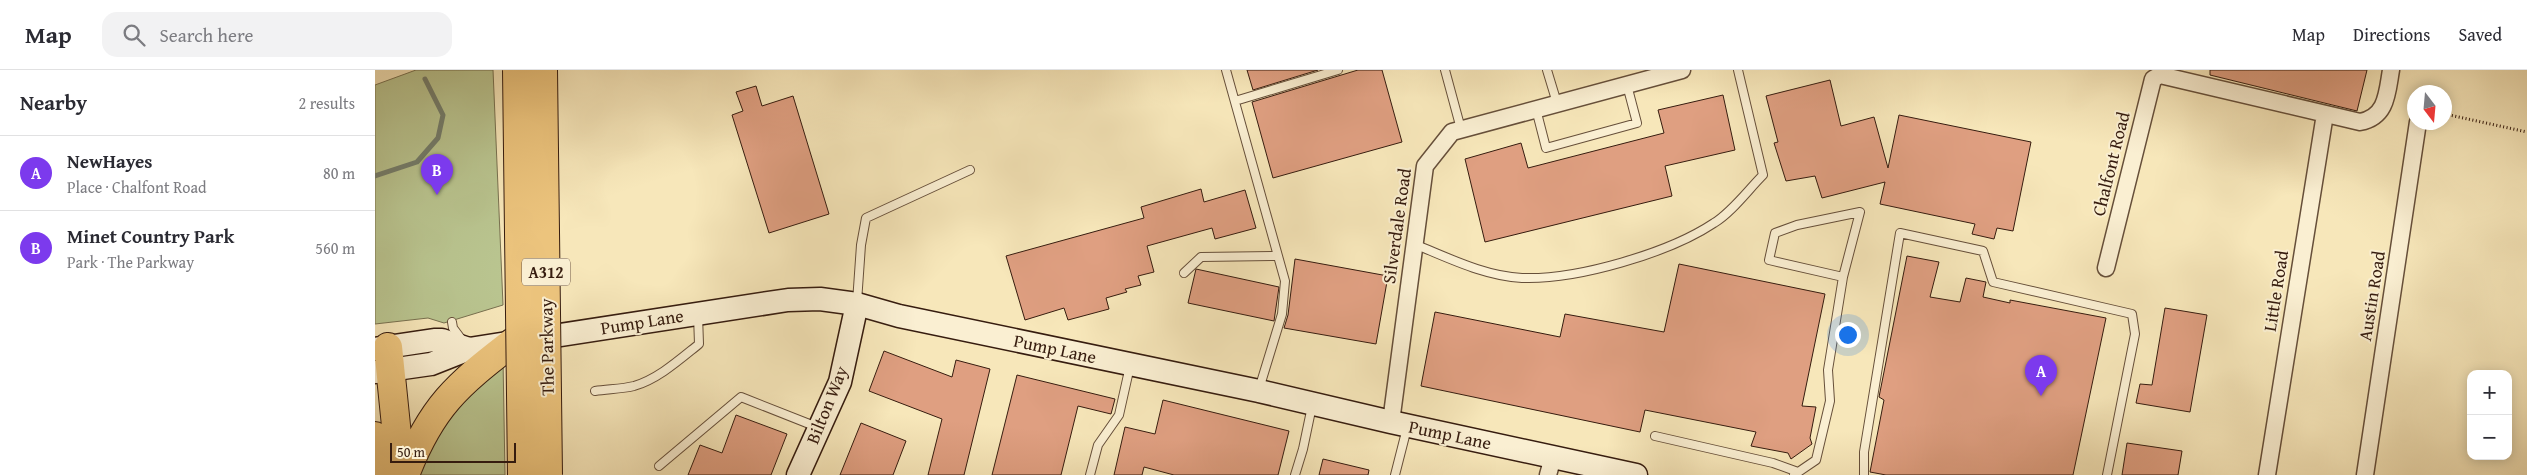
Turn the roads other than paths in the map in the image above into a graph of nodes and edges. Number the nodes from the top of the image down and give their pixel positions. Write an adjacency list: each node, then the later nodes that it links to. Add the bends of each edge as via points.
1 (517, 70): 43 (highway, The Parkway / A312, bridge)
2 (543, 70): 44 (highway, The Parkway / A312, bridge)
3 (1226, 70): 11 (lane)
4 (1338, 70): 11 (lane)
5 (1445, 70): 15 (lane)
6 (1547, 70): 12 (lane)
7 (1682, 70): 10 (street, Silverdale Road)
8 (1738, 70): 18 (lane, via 1763,175 1716,223 1675,244 1592,271 1522,278 1480,270)
9 (2391, 70): 14 (street, via 2380,113 2359,122)
10 (1627, 85): 12 (street, Silverdale Road); 13 (lane, via 1637,123 1546,148)
11 (1235, 100): 19 (lane)
12 (1557, 103): 13 (street, Silverdale Road)
13 (1536, 109): 15 (street, Silverdale Road)
14 (2325, 114): 20 (street, Chalfont Road, via 2160,75 2153,79); 52 (street, Little Road)
15 (1461, 129): 18 (street, Silverdale Road, via 1453,132 1425,166)
16 (2417, 130): 53 (street, Austin Road)
17 (970, 170): 23 (lane, via 865,218)
18 (1414, 244): 33 (street, Silverdale Road)
19 (1278, 256): 21 (lane, via 1201,257); 31 (lane, via 1285,281 1283,314)
20 (2106, 268)
21 (1184, 273)
22 (1843, 277): 22 (lane, via 1769,260 1775,233 1860,212); 39 (lane, via 1828,370 1831,401 1816,460)
23 (857, 304): 24 (street, Pump Lane, via 820,299 788,300); 29 (street, Pump Lane); 34 (street, Bilton Way, via 840,382)
24 (698, 313): 26 (street, Pump Lane); 30 (lane, via 699,344 694,348 651,379 632,386)
25 (452, 322): 27 (lane)
26 (513, 342): 27 (street, Pump Lane); 42 (highway, via 460,383 443,402 429,422)
27 (469, 349): 28 (street, Pump Lane, via 442,340)
28 (382, 359): 41 (highway)
29 (1131, 364): 31 (street, Pump Lane); 46 (lane, via 1119,415 1098,445)
30 (595, 391)
31 (1259, 391): 32 (street, Pump Lane)
32 (1313, 404): 33 (street, Pump Lane); 47 (lane)
33 (1399, 424): 38 (street, Pump Lane); 48 (lane)
34 (819, 428): 37 (lane, via 741,397); 45 (street, Bilton Way)
35 (375, 436): 40 (highway)
36 (1655, 436): 39 (lane, via 1773,463)
37 (659, 466)
38 (1551, 466): 49 (street, Pump Lane)
39 (1796, 474)
40 (381, 475)
41 (401, 475)
42 (405, 475)
43 (522, 475)
44 (548, 475)
45 (798, 475)
46 (1090, 475)
47 (1295, 475)
48 (1395, 475)
49 (1637, 475)
50 (1864, 475): 51 (lane, via 1864,452 1900,233 1983,251 1993,282 2132,314 2135,334)
51 (2107, 475)
52 (2267, 475)
53 (2365, 475)

